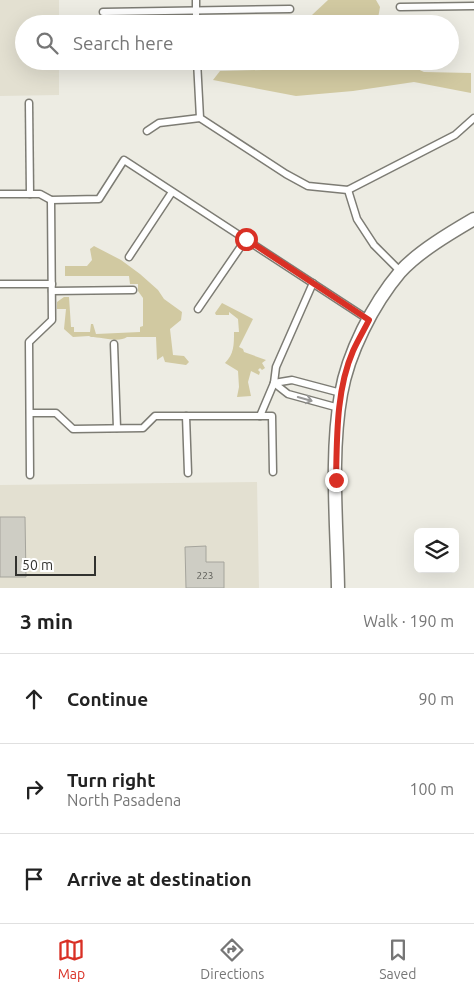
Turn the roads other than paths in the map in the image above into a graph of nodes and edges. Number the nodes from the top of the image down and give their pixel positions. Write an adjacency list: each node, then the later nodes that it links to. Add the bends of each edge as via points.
1 (196, 0): 5 (lane)
2 (474, 6): 3 (lane)
3 (400, 8)
4 (290, 9): 5 (lane)
5 (196, 10): 6 (lane); 7 (lane)
6 (103, 12)
7 (196, 15)
8 (197, 70): 10 (lane)
9 (29, 103): 16 (lane)
10 (200, 118): 12 (lane, via 159,122); 13 (lane, via 308,186)
11 (474, 119): 13 (lane, via 455,135)
12 (147, 131)
13 (348, 190): 21 (lane, via 357,219 374,245)
14 (172, 192): 17 (lane, via 124,160 99,199); 19 (lane); 20 (lane)
15 (0, 194): 16 (lane)
16 (30, 194): 17 (lane, via 40,194)
17 (51, 200): 24 (lane)
18 (474, 219): 21 (street, via 426,250)
19 (246, 239): 22 (lane); 27 (lane)
20 (129, 257)
21 (401, 272): 28 (street)
22 (313, 283): 28 (lane); 30 (lane, via 276,367)
23 (0, 284): 24 (lane)
24 (52, 284): 26 (lane)
25 (133, 290): 26 (lane)
26 (52, 291): 33 (lane, via 52,320 30,342)
27 (198, 309)
28 (369, 320): 31 (street, via 352,352)
29 (114, 344): 36 (lane)
30 (274, 383): 31 (lane, via 292,380); 32 (lane, one-way to 32, via 288,394); 35 (lane)
31 (341, 393): 32 (street)
32 (339, 408): 40 (street, via 336,480)
33 (30, 413): 36 (lane, via 56,413 73,429); 39 (lane)
34 (186, 416): 35 (lane); 36 (lane, via 155,416 143,428); 38 (lane)
35 (260, 416): 37 (lane, via 272,416)
36 (117, 428)
37 (273, 472)
38 (188, 473)
39 (30, 474)
40 (338, 588)

